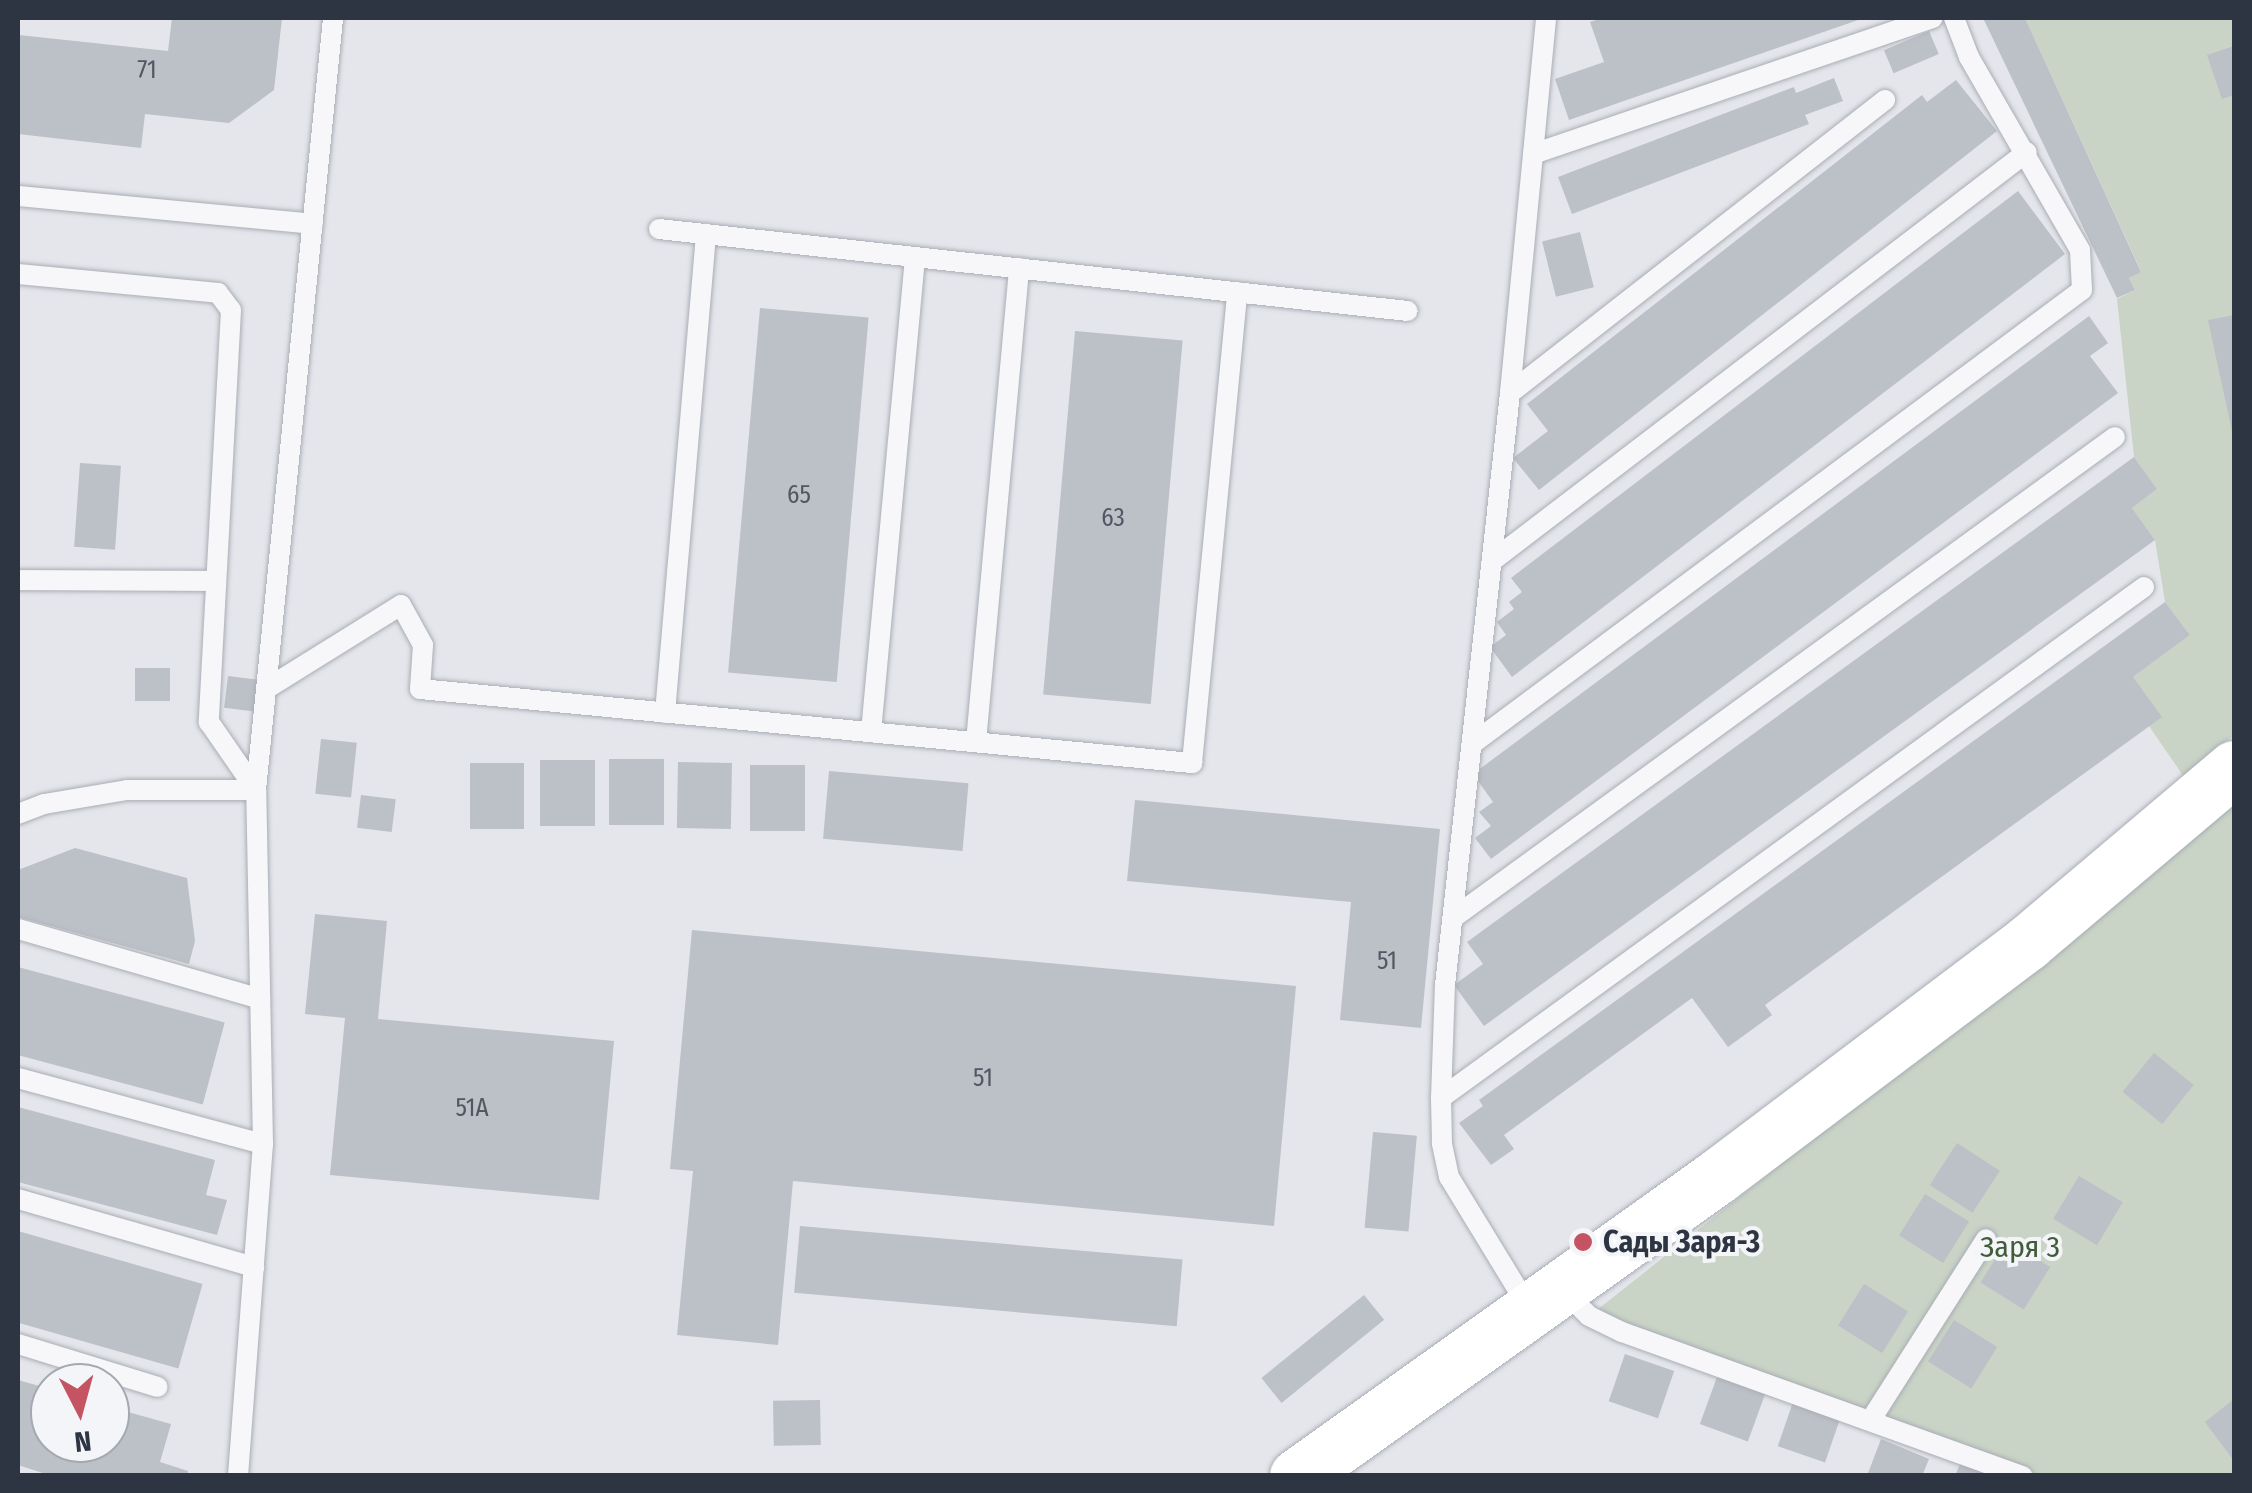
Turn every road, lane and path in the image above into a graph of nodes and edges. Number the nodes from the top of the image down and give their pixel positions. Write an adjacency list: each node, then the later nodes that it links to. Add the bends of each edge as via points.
1 (333, 18): 9 (lane)
2 (1546, 18): 7 (lane)
3 (1932, 18): 7 (lane)
4 (1954, 18): 6 (lane, via 1969,57)
5 (1885, 100): 17 (lane)
6 (2027, 152): 19 (lane); 27 (lane, via 2080,250 2082,290)
7 (1534, 154): 17 (lane)
8 (18, 196): 9 (lane)
9 (312, 224): 23 (lane)
10 (658, 229): 11 (lane)
11 (706, 234): 12 (lane); 24 (lane)
12 (915, 257): 13 (lane); 25 (lane)
13 (1019, 268): 15 (lane); 26 (lane)
14 (18, 274): 21 (lane, via 218,293 232,310)
15 (1237, 292): 16 (lane); 26 (lane, via 1192,762)
16 (1408, 311)
17 (1510, 394): 19 (lane)
18 (2115, 437): 31 (lane)
19 (1492, 561): 27 (lane)
20 (18, 580): 21 (lane)
21 (216, 581): 29 (lane, via 209,722)
22 (2144, 588): 35 (lane)
23 (266, 689): 24 (lane, via 401,605 423,645 420,689); 29 (lane)
24 (664, 712): 25 (lane)
25 (870, 732): 26 (lane)
26 (976, 742)
27 (1472, 744): 31 (lane)
28 (2234, 768): 40 (street, via 2027,943)
29 (256, 790): 30 (lane, via 127,790); 33 (lane)
30 (18, 814)
31 (1452, 918): 35 (lane)
32 (18, 929): 33 (lane)
33 (260, 999): 36 (lane)
34 (18, 1078): 36 (lane)
35 (1441, 1098): 40 (lane, via 1449,1177)
36 (263, 1144): 39 (lane)
37 (18, 1199): 39 (lane)
38 (1986, 1238): 43 (lane)
39 (254, 1267): 44 (lane)
40 (1545, 1299): 43 (lane); 45 (street)
41 (18, 1344): 42 (lane)
42 (158, 1387)
43 (1872, 1418): 46 (lane)
44 (238, 1476)
45 (1297, 1476)
46 (2023, 1476)

